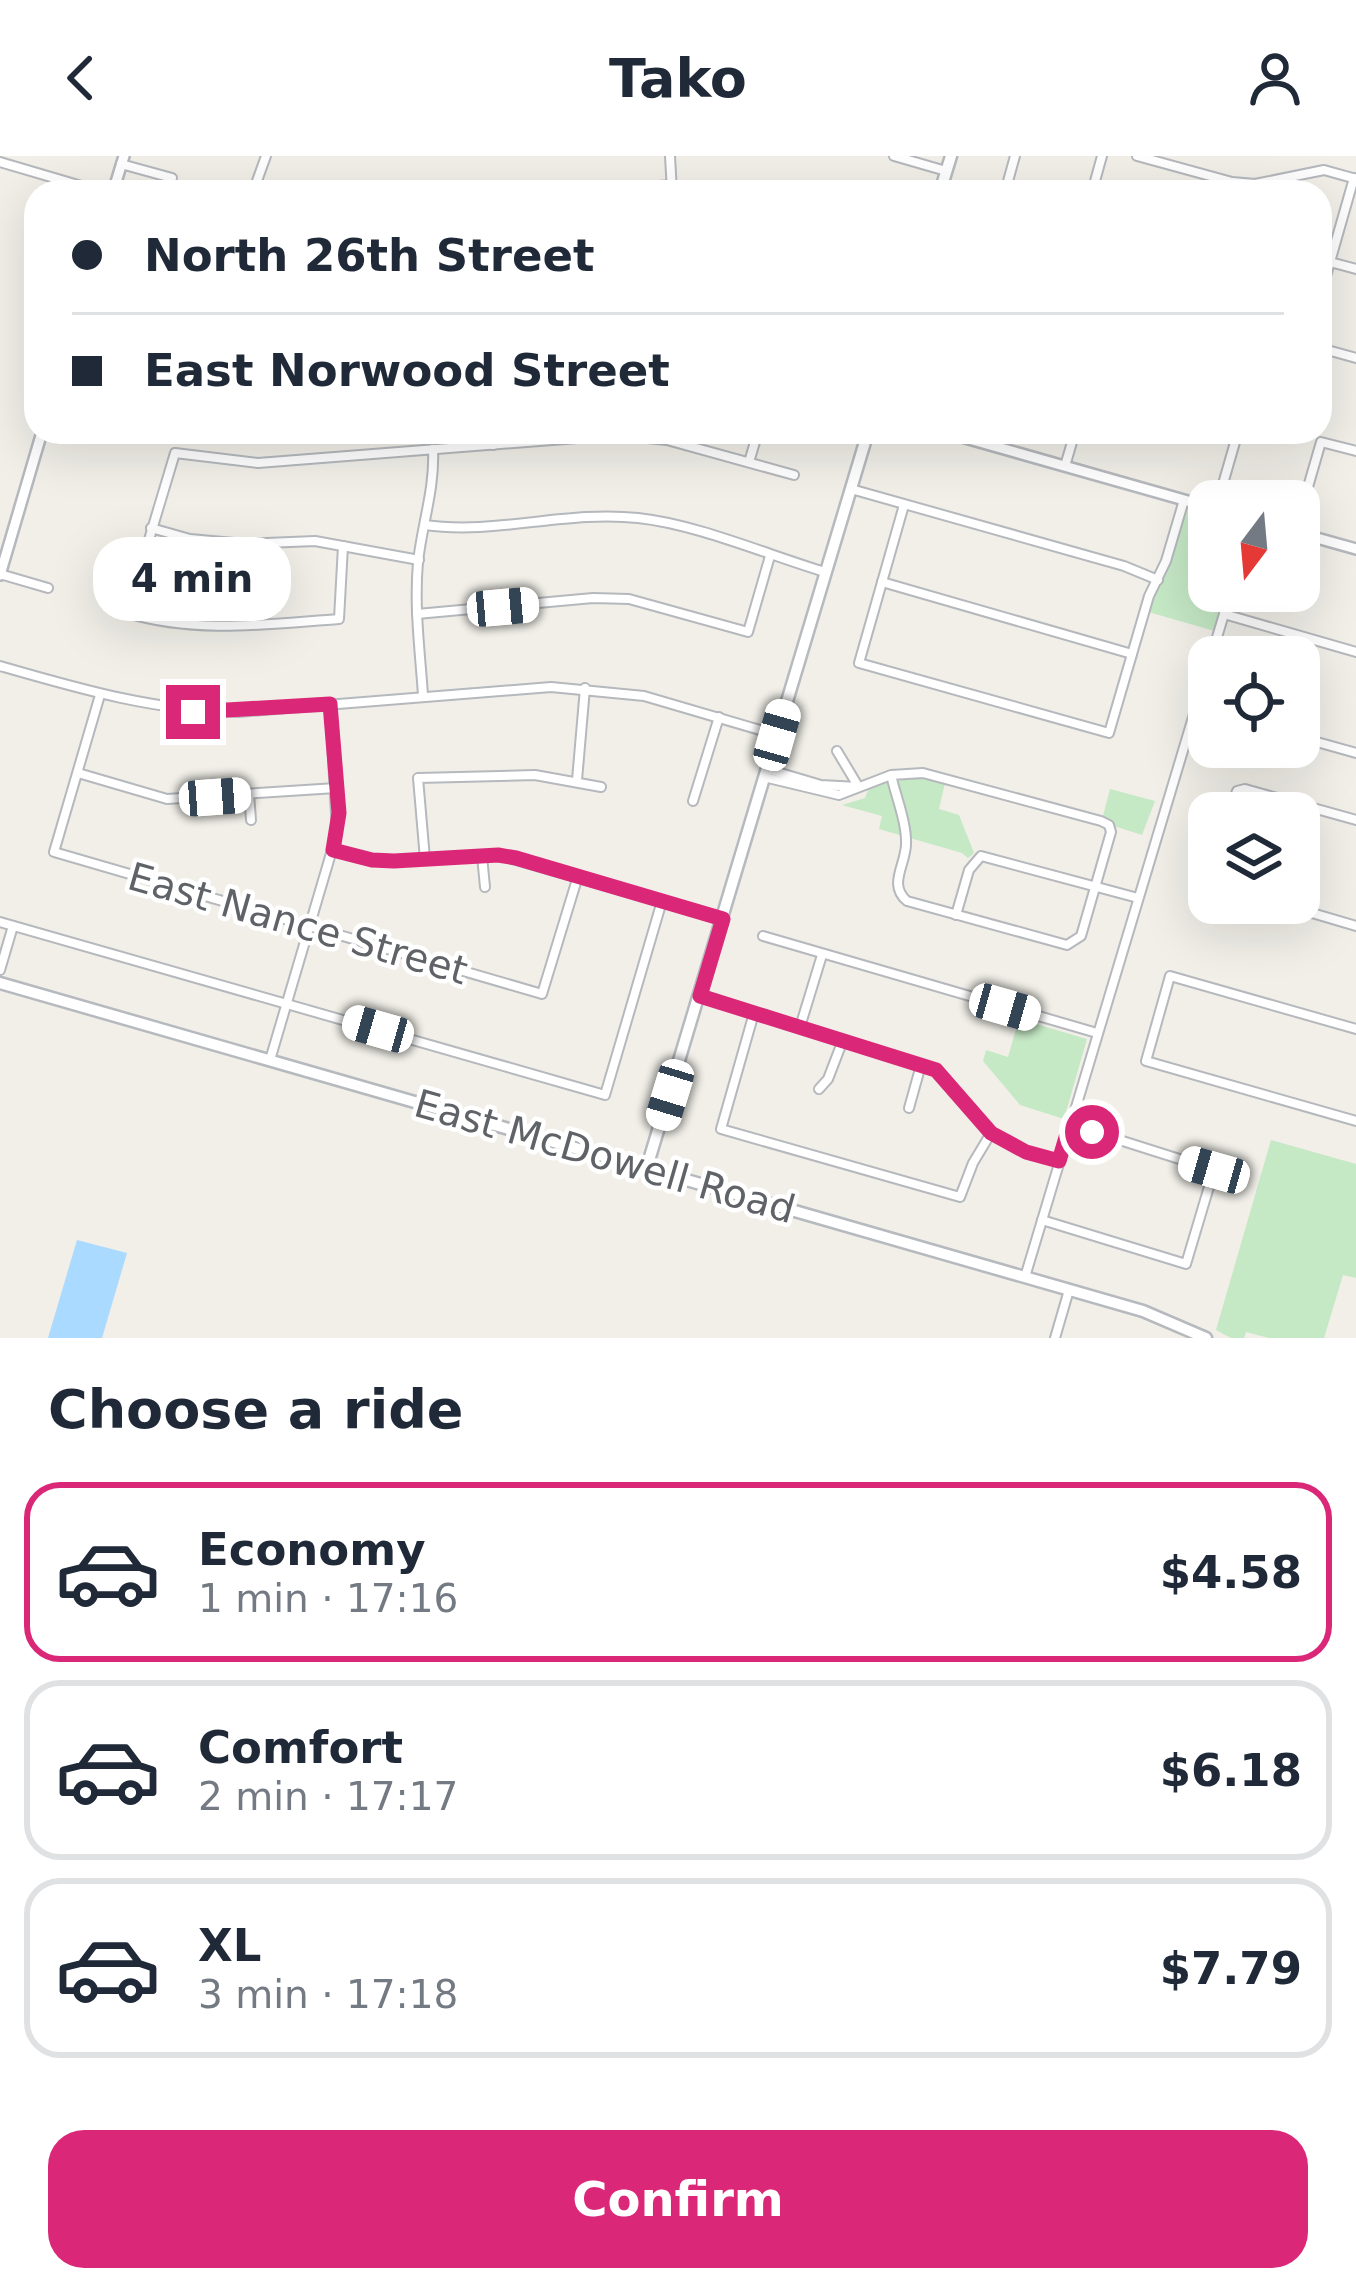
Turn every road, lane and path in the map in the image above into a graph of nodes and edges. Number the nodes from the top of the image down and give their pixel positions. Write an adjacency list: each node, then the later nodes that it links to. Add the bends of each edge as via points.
1 (894, 156): 7 (street)
2 (950, 156): 7 (main road)
3 (1137, 156): 13 (street)
4 (1325, 156): 8 (street)
5 (123, 160): 9 (street)
6 (0, 162): 11 (street)
7 (946, 170): 12 (main road)
8 (1324, 170): 10 (street); 14 (street)
9 (172, 178)
10 (1355, 179): 15 (street)
11 (61, 180)
12 (943, 180)
13 (1225, 180)
14 (1275, 180)
15 (1332, 255)
16 (38, 444): 44 (street)
17 (504, 444): 25 (street)
18 (682, 444): 27 (street)
19 (754, 444): 27 (street)
20 (864, 444): 32 (main road)
21 (987, 444): 28 (street)
22 (1071, 444): 28 (street)
23 (1235, 444): 30 (street)
24 (1320, 444): 31 (street)
25 (493, 445): 26 (street)
26 (433, 449): 36 (street); 37 (street, via 258,463 176,453)
27 (749, 462): 29 (street)
28 (1065, 466): 33 (street)
29 (794, 476)
30 (1224, 480)
31 (1310, 480)
32 (851, 489): 35 (street); 43 (main road)
33 (1184, 500): 34 (street); 45 (street)
34 (1188, 501)
35 (904, 505): 45 (street); 46 (street)
36 (425, 525): 41 (street, via 638,518); 42 (street)
37 (152, 528): 39 (street, via 216,542); 39 (street, via 127,613 166,622 225,627 339,619)
38 (1320, 539): 40 (street)
39 (343, 546): 42 (street)
40 (1356, 549)
41 (770, 556): 43 (street); 48 (street, via 748,632 629,599)
42 (418, 560): 48 (street)
43 (825, 572): 60 (main road)
44 (0, 575): 47 (street)
45 (1158, 580): 52 (street)
46 (882, 582): 52 (street); 52 (street, via 860,663 1108,733)
47 (48, 588)
48 (417, 614): 56 (street)
49 (1224, 614): 50 (street); 51 (street)
50 (1217, 636)
51 (1356, 652)
52 (1132, 654)
53 (0, 666): 55 (street)
54 (584, 688): 56 (street); 58 (street); 67 (street)
55 (100, 694): 57 (street, via 193,712); 64 (street)
56 (423, 695): 57 (street)
57 (330, 704): 70 (street)
58 (718, 717): 60 (street); 72 (street)
59 (1188, 733): 82 (street)
60 (777, 735): 65 (main road)
61 (1320, 743): 63 (street)
62 (837, 751): 69 (street)
63 (1356, 753)
64 (78, 773): 71 (street, via 167,799); 90 (street, East Nance Street, via 54,852)
65 (765, 773): 69 (street); 86 (main road)
66 (891, 775): 69 (street); 80 (street, via 940,776 1108,825); 84 (street, via 906,846 899,895)
67 (578, 780): 68 (street); 78 (street, via 418,778)
68 (602, 787)
69 (859, 787)
70 (336, 788): 71 (street); 76 (street)
71 (249, 794): 74 (street)
72 (693, 801)
73 (1320, 810): 75 (street)
74 (251, 820)
75 (1356, 820)
76 (333, 850): 78 (street); 90 (street)
77 (482, 856): 78 (street); 79 (street); 81 (street)
78 (425, 860)
79 (578, 876): 83 (street); 90 (street, East Nance Street, via 542,994)
80 (1095, 886): 82 (street); 84 (street, via 981,856); 84 (street, via 1081,936 1067,945)
81 (485, 887)
82 (1138, 898): 100 (street)
83 (662, 901): 86 (street); 96 (street, via 604,1095)
84 (956, 915)
85 (1320, 915): 89 (street)
86 (723, 919): 95 (main road)
87 (0, 922): 88 (street)
88 (14, 926): 93 (street); 96 (street)
89 (1356, 926)
90 (309, 927): 96 (street)
91 (763, 936): 92 (street)
92 (822, 956): 98 (street); 100 (street)
93 (0, 970)
94 (0, 983): 102 (main road, East McDowell Road)
95 (700, 996): 97 (street); 110 (main road)
96 (287, 1003): 102 (street)
97 (754, 1013): 98 (street); 108 (street, via 721,1129 960,1197)
98 (800, 1027): 101 (street)
99 (1356, 1029): 106 (street, via 1170,976 1146,1061)
100 (1096, 1033): 107 (street)
101 (842, 1040): 103 (street); 104 (street)
102 (271, 1060): 110 (main road, East McDowell Road)
103 (921, 1065): 105 (street); 108 (street, via 947,1080)
104 (819, 1089)
105 (909, 1108)
106 (1356, 1121)
107 (1070, 1124): 109 (street); 111 (street, via 1214,1170 1186,1264)
108 (991, 1133): 109 (street)
109 (1059, 1161): 111 (street)
110 (647, 1167): 112 (main road, East McDowell Road)
111 (1042, 1220): 112 (street)
112 (1025, 1277): 113 (main road, East McDowell Road)
113 (1069, 1290): 114 (street); 115 (main road, East McDowell Road)
114 (1055, 1338)
115 (1206, 1338)

